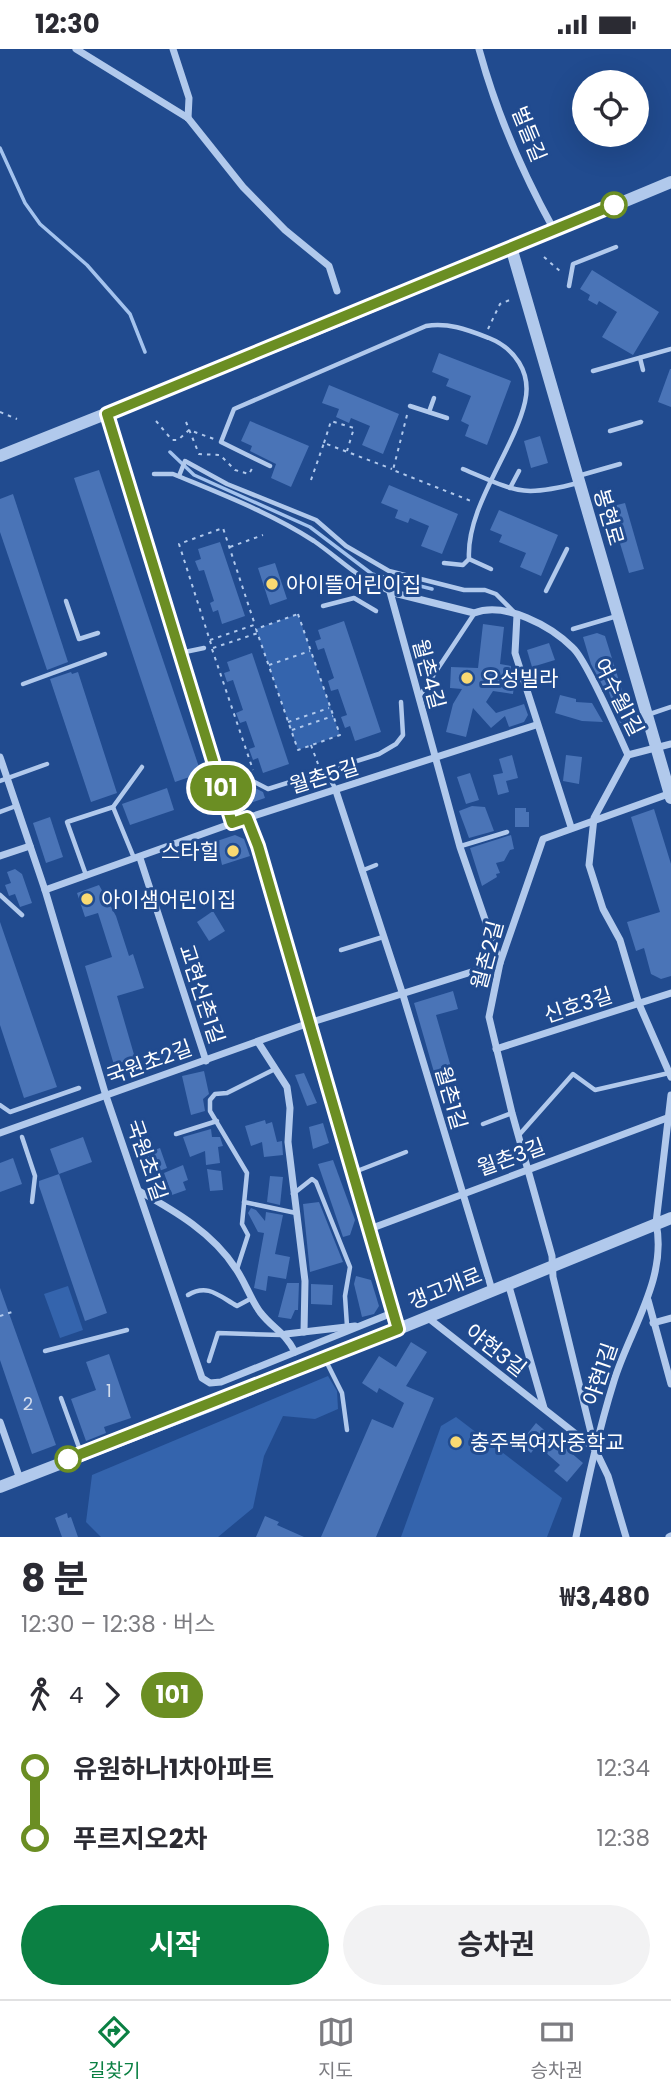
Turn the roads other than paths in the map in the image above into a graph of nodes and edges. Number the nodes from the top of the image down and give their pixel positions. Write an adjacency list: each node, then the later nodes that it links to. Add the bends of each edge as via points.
1 (76, 49): 4 (street)
2 (173, 49): 4 (street, via 189,98)
3 (479, 49): 6 (street, 벌들길, via 538,203)
4 (188, 118): 10 (street, via 243,187 329,266)
5 (671, 181): 6 (street)
6 (554, 230): 7 (street)
7 (511, 247): 18 (street); 29 (street, 봉현로)
8 (616, 247): 9 (lane, via 573,264)
9 (569, 286)
10 (337, 291)
11 (671, 349): 12 (lane)
12 (640, 358): 13 (lane); 14 (lane)
13 (643, 370)
14 (593, 371)
15 (434, 398): 17 (lane)
16 (410, 406): 17 (lane)
17 (429, 412): 19 (lane)
18 (107, 414): 22 (street); 48 (street)
19 (447, 418)
20 (640, 422): 21 (lane)
21 (610, 431)
22 (0, 456)
23 (620, 464): 29 (lane)
24 (270, 466): 30 (lane, via 221,442 234,409 426,326 452,325 505,344 516,353 526,386 525,401)
25 (463, 469): 30 (lane)
26 (519, 471): 31 (lane)
27 (154, 474): 28 (lane)
28 (179, 476): 37 (lane, via 277,520 372,585); 42 (lane, via 185,461 227,484 316,520 345,546 389,571 464,590 485,590 496,594)
29 (578, 479): 31 (lane, via 539,493); 43 (street, 봉현로)
30 (490, 481): 31 (lane); 33 (lane, via 469,544)
31 (510, 488)
32 (567, 549): 36 (lane)
33 (469, 559): 34 (lane, via 463,565); 35 (lane)
34 (444, 563)
35 (491, 569)
36 (546, 591)
37 (390, 592): 41 (street); 50 (street, 월촌4길)
38 (66, 601): 45 (lane, via 79,639)
39 (323, 606): 40 (lane, via 354,598)
40 (376, 611)
41 (474, 613): 42 (street, 여수월1길); 50 (lane)
42 (517, 615): 54 (street, via 515,653); 57 (street, 여수월1길, via 575,649)
43 (618, 616): 44 (lane); 53 (street, 봉현로)
44 (573, 629)
45 (98, 633)
46 (204, 648): 48 (lane)
47 (105, 654): 49 (lane)
48 (179, 654): 72 (street)
49 (23, 684)
50 (418, 699): 59 (street, 월촌4길)
51 (401, 702): 62 (lane, via 403,735 396,744)
52 (671, 707): 53 (lane)
53 (646, 715): 56 (street, 봉현로)
54 (536, 725): 59 (street, 월촌5길); 73 (street)
55 (671, 744): 56 (street)
56 (656, 749): 57 (street); 66 (street, 봉현로)
57 (628, 755): 71 (street, 여수월1길)
58 (0, 757): 64 (street, 국원초1길)
59 (434, 758): 65 (street, 월촌5길); 76 (street, 월촌4길)
60 (47, 764): 64 (lane)
61 (142, 767): 68 (lane)
62 (326, 771): 63 (lane, via 268,789); 65 (lane)
63 (241, 775)
64 (4, 779): 67 (street, 국원초1길)
65 (336, 791): 70 (street, 월촌5길); 80 (street, 월촌1길)
66 (670, 795): 71 (street, 월촌2길)
67 (16, 806): 69 (lane); 75 (street, 국원초1길)
68 (113, 807): 78 (lane); 81 (lane, via 67,822)
69 (0, 812)
70 (247, 818): 72 (street, 월촌5길); 91 (street)
71 (594, 818): 73 (street, 월촌2길); 90 (street, 여수월1길, via 589,865 603,909 620,940)
72 (232, 823): 78 (street, 월촌5길)
73 (571, 827): 87 (street, 월촌2길, via 543,839)
74 (507, 832): 76 (lane)
75 (30, 846): 77 (street); 82 (street, 국원초1길)
76 (460, 847): 87 (street, 월촌4길)
77 (0, 856)
78 (137, 858): 81 (street, 월촌5길); 94 (street, 교현신촌1길)
79 (376, 865): 80 (lane)
80 (360, 871): 85 (street, 월촌1길)
81 (86, 876): 82 (street, 월촌5길)
82 (45, 890): 99 (street, 국원초1길)
83 (0, 895): 84 (lane)
84 (22, 915)
85 (383, 937): 86 (lane); 89 (street, 월촌1길)
86 (341, 950)
87 (499, 963): 89 (street); 93 (street, 월촌2길, via 489,1017)
88 (671, 993): 90 (street, 신호3길)
89 (403, 995): 91 (street); 113 (street, 월촌1길)
90 (639, 1004): 93 (street, 신호3길); 96 (street, 여수월1길)
91 (309, 1023): 92 (street, 국원초2길); 111 (street)
92 (258, 1042): 94 (street, 국원초2길); 95 (street)
93 (496, 1049): 101 (street, 월촌2길)
94 (206, 1061): 99 (street, 국원초2길)
95 (275, 1069): 103 (lane, via 227,1094 215,1094 210,1111); 114 (street, via 287,1087)
96 (670, 1075): 107 (lane, via 595,1090 573,1074)
97 (79, 1088): 100 (lane, via 10,1112)
98 (671, 1095): 102 (street)
99 (107, 1096): 105 (street, 국원초2길); 112 (street, 국원초1길)
100 (0, 1105)
101 (512, 1114): 104 (lane); 107 (street, 월촌2길)
102 (667, 1118): 110 (street, 월촌3길); 119 (street)
103 (217, 1121): 106 (lane); 116 (lane, via 247,1173)
104 (482, 1124)
105 (0, 1133)
106 (176, 1134)
107 (519, 1136): 110 (street, 월촌2길)
108 (22, 1137): 115 (lane, via 35,1176)
109 (406, 1152): 111 (lane)
110 (529, 1169): 113 (street, 월촌3길); 121 (street, 월촌2길)
111 (351, 1173): 120 (street)
112 (139, 1191): 122 (street, via 199,1229); 139 (street, 국원초1길, via 202,1378 221,1382)
113 (461, 1193): 120 (street, 월촌3길); 124 (street, 월촌1길)
114 (293, 1194): 117 (street); 133 (lane, via 312,1179 316,1182 340,1237 350,1267 345,1296)
115 (32, 1202)
116 (244, 1202): 117 (lane); 122 (lane, via 242,1224 248,1235)
117 (296, 1213): 136 (street, via 305,1281)
118 (671, 1218): 119 (street, 갱고개로)
119 (656, 1223): 121 (street, 갱고개로); 127 (street, 야현1길, via 659,1238)
120 (367, 1230): 128 (street)
121 (552, 1265): 123 (street, 갱고개로); 147 (street, 월촌2길)
122 (237, 1269): 126 (street)
123 (508, 1283): 124 (street, 갱고개로); 144 (street, 야현3길)
124 (492, 1290): 129 (street, 갱고개로)
125 (188, 1295): 126 (lane, via 208,1289 237,1306)
126 (251, 1298): 137 (street)
127 (647, 1299): 131 (street); 147 (street, 야현1길, via 614,1378)
128 (392, 1313): 132 (street, 국원초1길); 134 (street)
129 (427, 1317): 134 (street, 갱고개로); 144 (street, 야현3길)
130 (671, 1318): 131 (street)
131 (653, 1323): 142 (street)
132 (366, 1325): 133 (street); 139 (street, 국원초1길)
133 (347, 1327): 136 (street)
134 (398, 1329): 140 (street, 갱고개로)
135 (127, 1330): 138 (lane)
136 (304, 1332): 137 (street)
137 (286, 1334): 139 (street); 141 (lane, via 218,1333)
138 (45, 1351)
139 (295, 1352)
140 (325, 1358): 146 (lane, via 342,1393); 148 (street, 갱고개로)
141 (209, 1361)
142 (671, 1384)
143 (61, 1398): 148 (lane)
144 (544, 1409): 147 (street, 야현3길)
145 (0, 1422): 149 (street)
146 (346, 1430)
147 (595, 1449): 151 (street, 야현1길); 152 (street, 야현3길)
148 (81, 1454): 149 (street, 갱고개로)
149 (20, 1479): 150 (street, 갱고개로)
150 (0, 1487)
151 (576, 1537)
152 (626, 1537)

